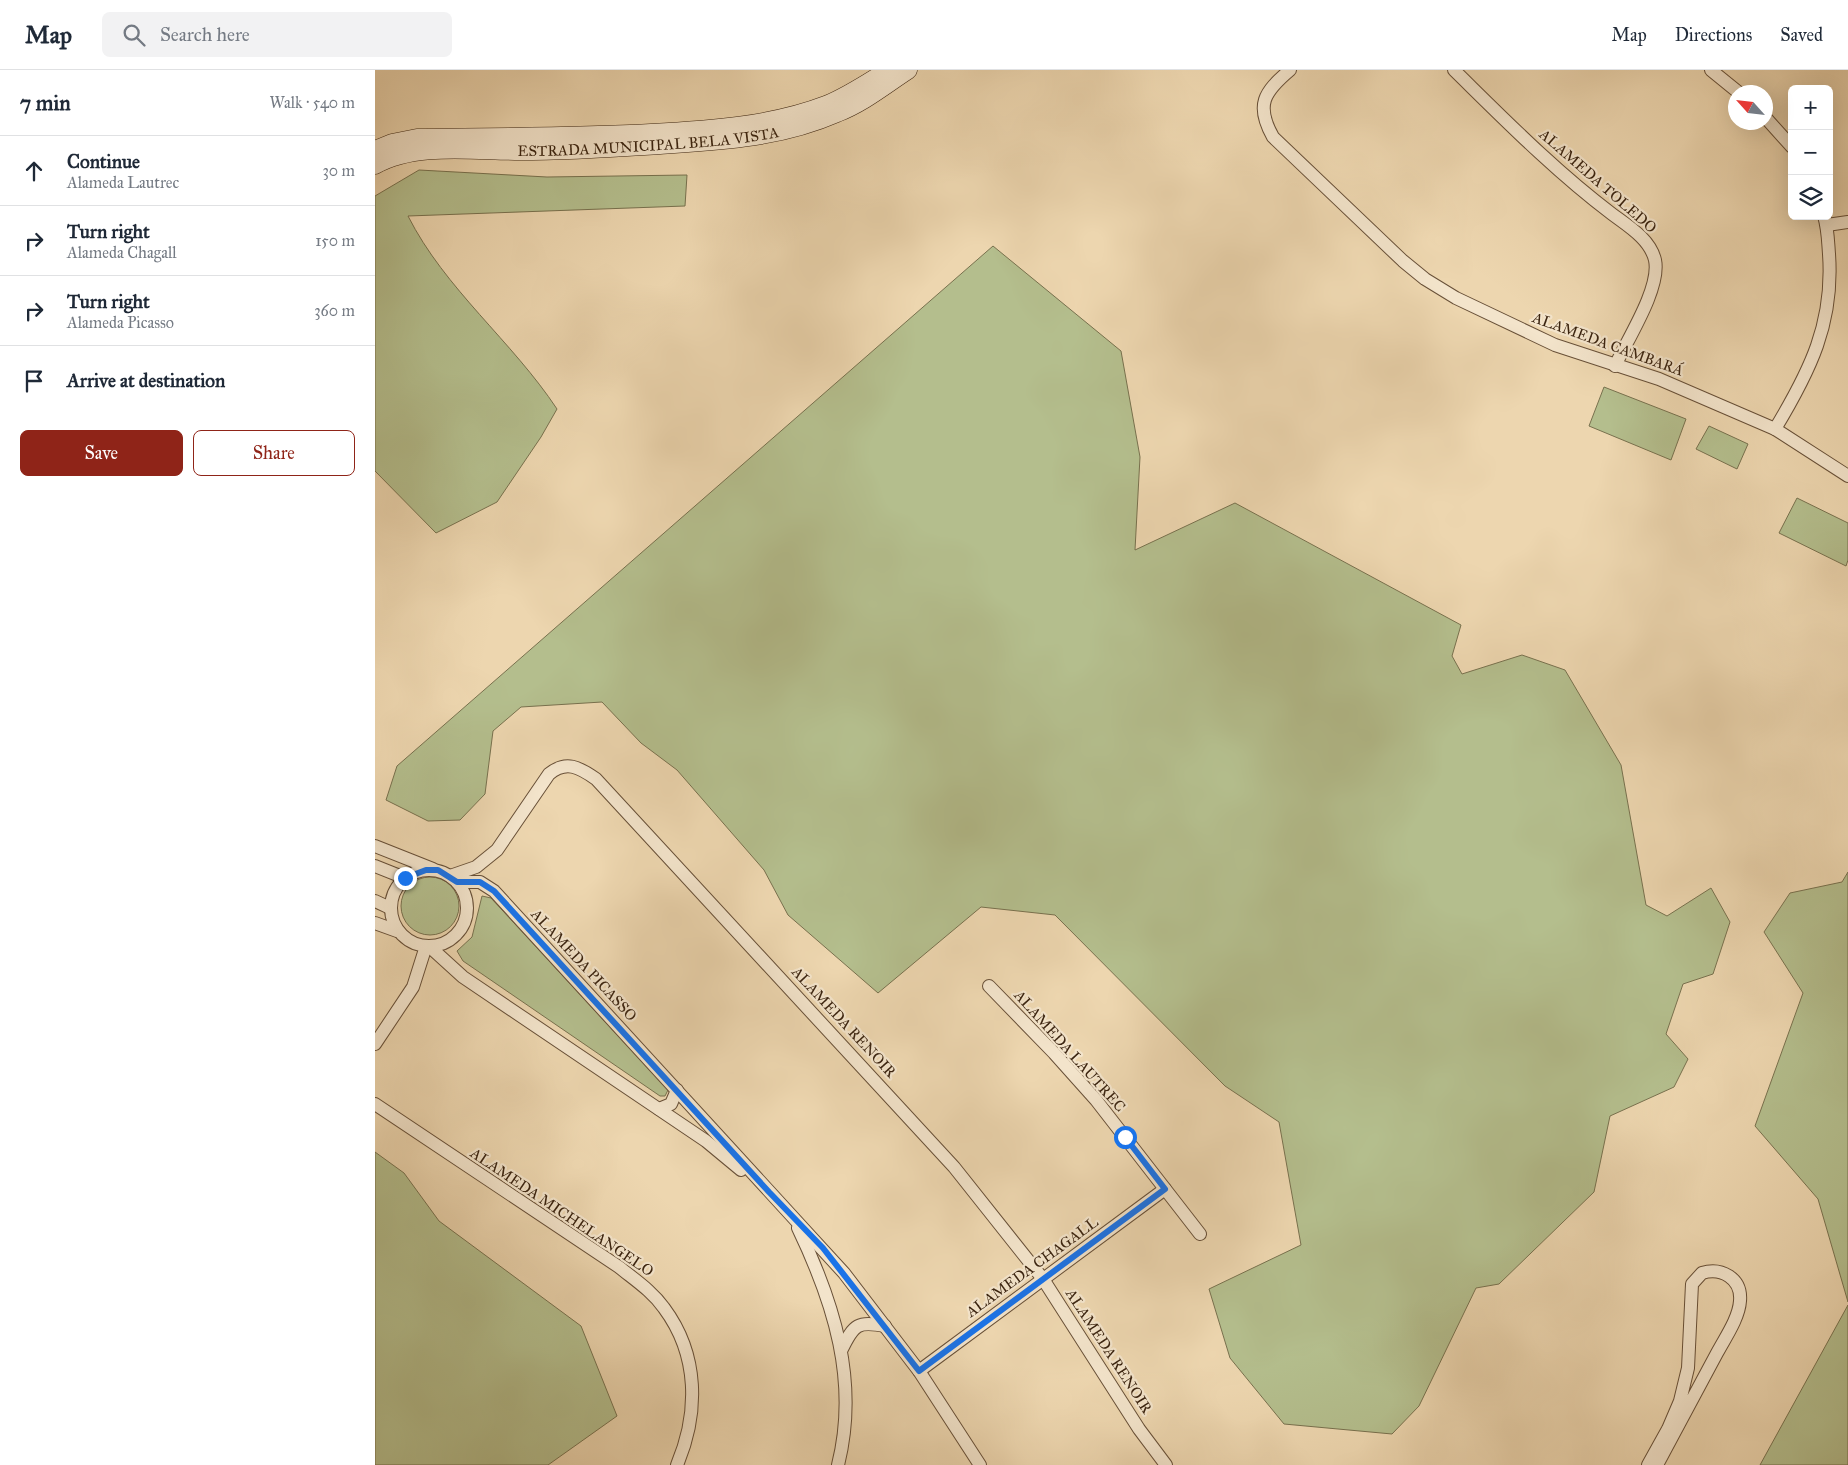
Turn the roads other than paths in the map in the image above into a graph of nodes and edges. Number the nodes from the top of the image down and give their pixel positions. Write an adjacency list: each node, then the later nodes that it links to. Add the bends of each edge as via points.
1 (888, 70): 9 (main road, ESTRADA MUNICIPAL BELA VISTA, via 827,104 758,123 698,131 571,137 417,138)
2 (908, 70): 10 (main road, ESTRADA MUNICIPAL BELA VISTA, via 839,113 794,129 753,138 571,150 424,150 387,158)
3 (1290, 70): 13 (street, ALAMEDA CAMBARÁ, via 1273,85 1263,104 1266,124 1273,137 1389,249 1425,279 1456,298 1555,345)
4 (1454, 70): 13 (street, ALAMEDA TOLEDO, via 1574,185 1649,246 1655,260 1655,276 1648,298)
5 (1711, 70): 6 (street)
6 (1729, 85)
7 (1773, 126): 8 (street)
8 (1788, 143)
9 (375, 150)
10 (375, 165)
11 (1825, 221): 12 (street); 14 (street, via 1830,272 1828,308 1822,334 1809,368)
12 (1848, 222)
13 (1615, 366): 14 (street, ALAMEDA CAMBARÁ, via 1659,379)
14 (1775, 429): 15 (street, ALAMEDA CAMBARÁ)
15 (1848, 476)
16 (375, 846): 18 (street, ALAMEDA PICASSO)
17 (375, 866): 19 (street)
18 (438, 870): 19 (street, via 421,871); 20 (street, ALAMEDA PICASSO)
19 (405, 878): 22 (street, via 395,892)
20 (453, 878): 25 (street, via 465,894 467,917 454,937 444,944); 28 (street, ALAMEDA PICASSO, via 480,882 494,891); 35 (street, ALAMEDA RENOIR, via 476,867 497,850 545,779 557,768 574,766 595,778 947,1160)
21 (375, 901): 22 (street)
22 (390, 908): 24 (street)
23 (375, 923): 24 (street, ALAMEDA PICASSO)
24 (397, 931): 25 (street, ALAMEDA PICASSO, via 411,943)
25 (428, 947): 27 (street, via 413,987); 30 (street, ALAMEDA PICASSO, via 463,977)
26 (989, 986): 31 (street, ALAMEDA LAUTREC, via 1096,1100)
27 (375, 1044)
28 (677, 1090): 30 (street, via 671,1104); 32 (street, ALAMEDA PICASSO)
29 (375, 1104): 39 (street, ALAMEDA MICHELANGELO, via 619,1267 664,1307 677,1327 692,1378 691,1419)
30 (659, 1109): 32 (street, ALAMEDA PICASSO, via 706,1141)
31 (1165, 1189): 34 (street, ALAMEDA LAUTREC); 35 (street, ALAMEDA CHAGALL)
32 (769, 1192): 33 (street, ALAMEDA PICASSO)
33 (793, 1219): 36 (street, ALAMEDA PICASSO, via 823,1248); 37 (street, ALAMEDA PICASSO, via 821,1277)
34 (1200, 1234)
35 (1043, 1279): 38 (street, ALAMEDA CHAGALL); 42 (street, ALAMEDA RENOIR, via 1139,1429)
36 (885, 1326): 37 (street, via 857,1325); 38 (street, ALAMEDA PICASSO)
37 (842, 1348): 40 (street, ALAMEDA PICASSO, via 846,1408)
38 (919, 1371): 41 (street, ALAMEDA PICASSO)
39 (677, 1465)
40 (838, 1465)
41 (980, 1465)
42 (1166, 1465)
43 (1647, 1465): 44 (street, via 1680,1401 1688,1368 1691,1284 1702,1272 1720,1270 1735,1282 1740,1302)
44 (1657, 1465)

